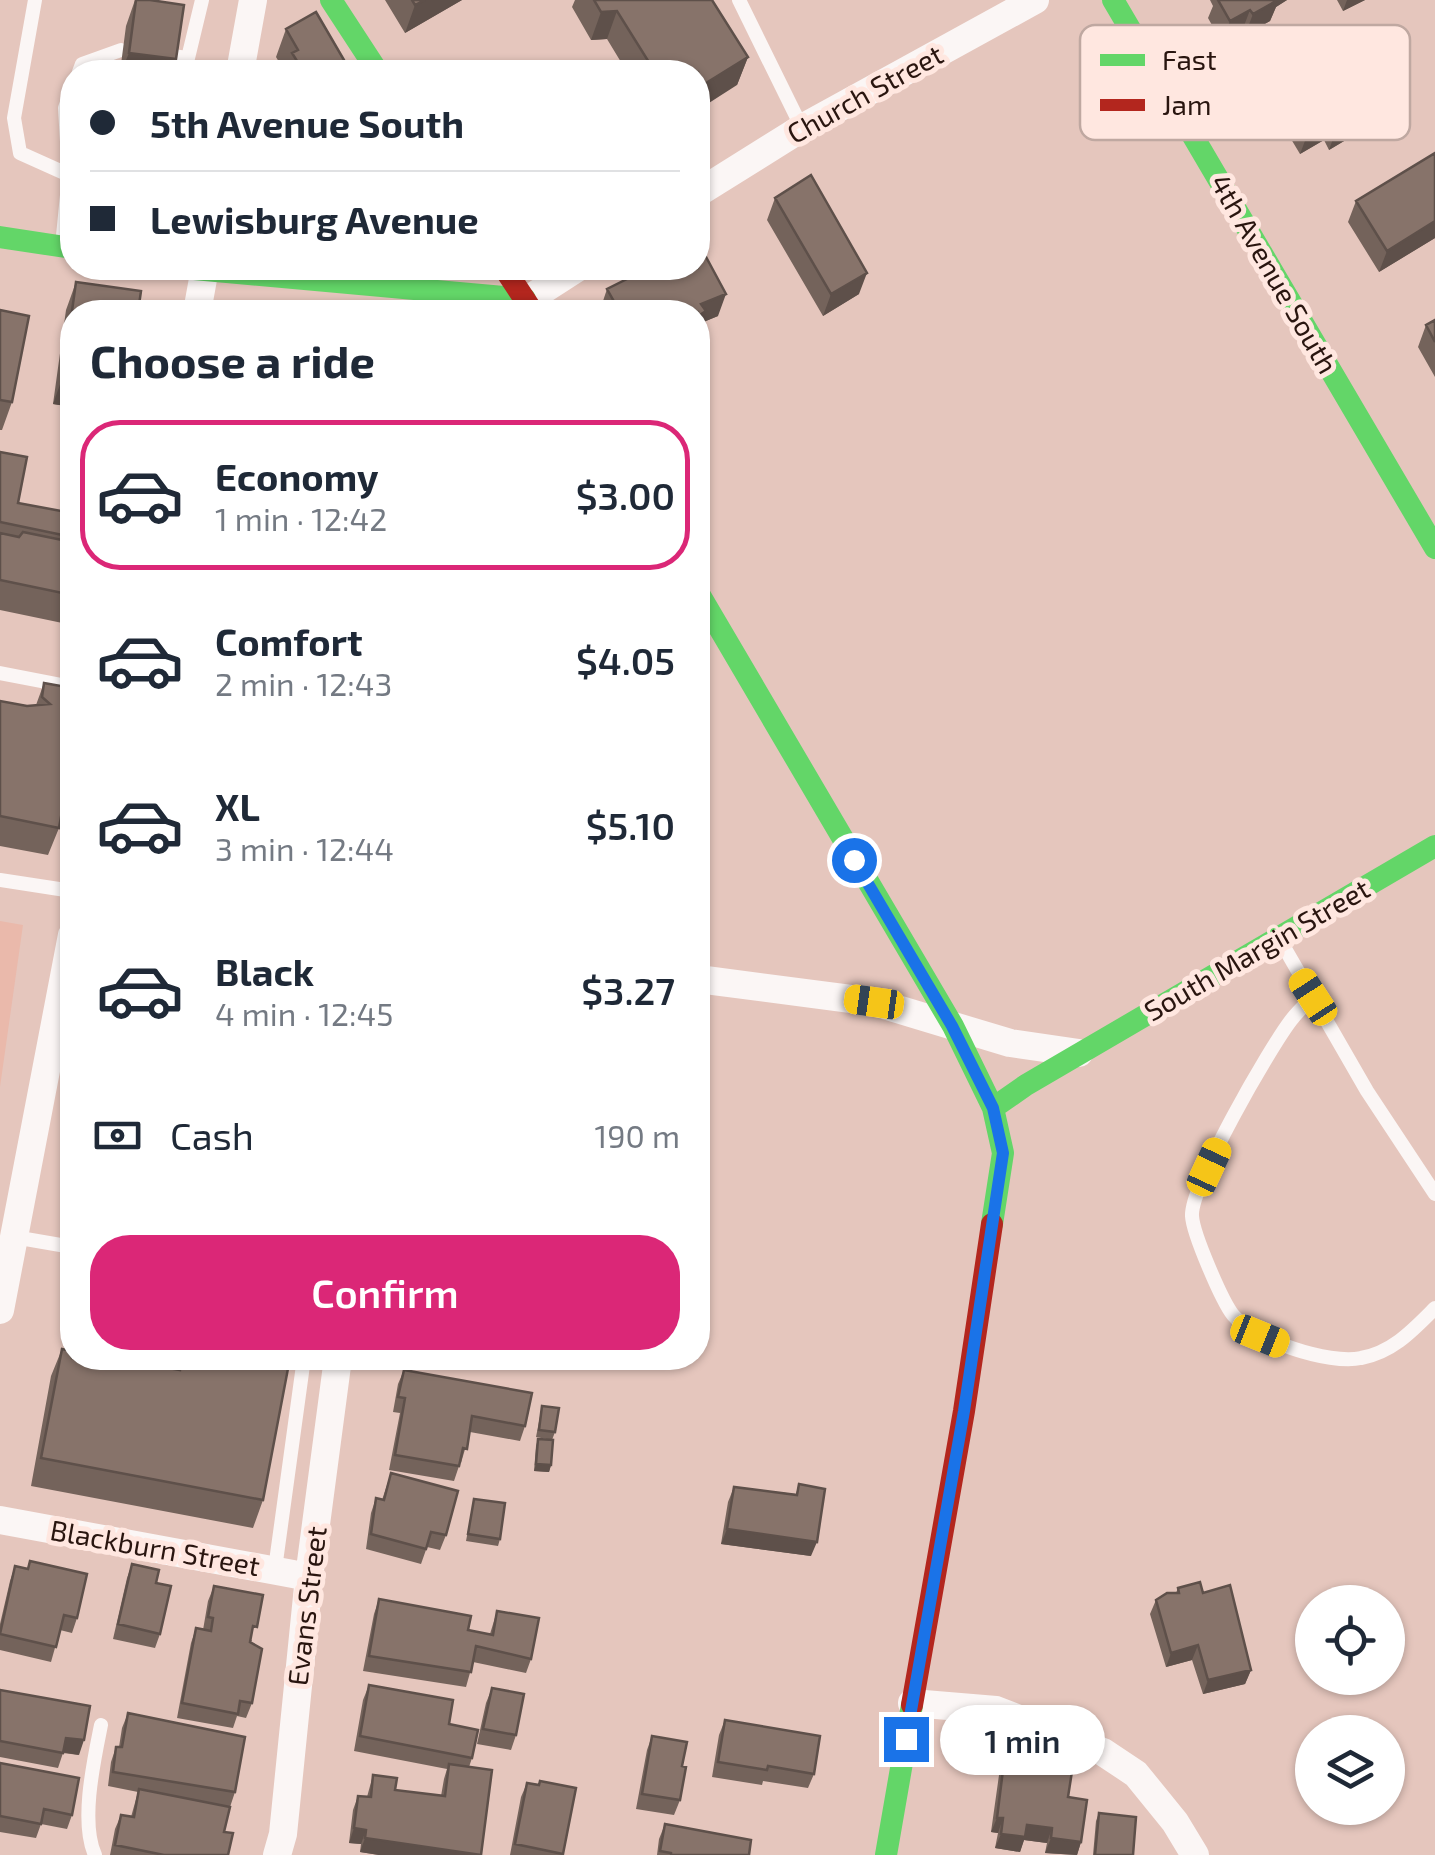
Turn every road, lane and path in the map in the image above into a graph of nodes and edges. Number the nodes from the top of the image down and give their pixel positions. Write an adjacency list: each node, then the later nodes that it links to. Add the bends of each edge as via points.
1 (35, 0): 16 (lane, via 14,118 20,153)
2 (202, 0): 10 (lane, via 188,58)
3 (253, 0): 12 (street)
4 (331, 0): 13 (main road)
5 (739, 0): 14 (lane)
6 (1035, 0): 14 (street, Church Street)
7 (1113, 0): 8 (main road, 4th Avenue South)
8 (1128, 25)
9 (122, 50): 11 (lane)
10 (172, 56)
11 (99, 60)
12 (242, 60)
13 (370, 60)
14 (802, 128): 17 (street, Church Street)
15 (1195, 140): 24 (main road, 4th Avenue South)
16 (60, 171)
17 (710, 186)
18 (0, 236): 19 (main road)
19 (60, 247)
20 (289, 280): 22 (main road)
21 (560, 280): 23 (street)
22 (456, 300)
23 (533, 300)
24 (1435, 548)
25 (710, 613): 35 (main road)
26 (0, 673): 27 (lane)
27 (60, 686)
28 (1435, 846): 31 (main road, South Margin Street)
29 (0, 880): 30 (lane)
30 (60, 889)
31 (1279, 939): 34 (lane); 36 (main road, South Margin Street)
32 (710, 981): 35 (street, via 874,1002)
33 (60, 997): 39 (street)
34 (1313, 997): 38 (lane); 41 (lane, via 1263,1062 1222,1140 1196,1195 1197,1237 1233,1315 1260,1336 1292,1348 1356,1360 1403,1341)
35 (952, 1026): 36 (street); 37 (main road)
36 (1079, 1054): 37 (main road, South Margin Street)
37 (993, 1108): 48 (main road, via 1003,1153 1000,1179)
38 (1435, 1194)
39 (14, 1237): 40 (lane); 42 (street)
40 (60, 1245)
41 (1435, 1308)
42 (0, 1310)
43 (302, 1370): 46 (lane)
44 (336, 1370): 47 (street, Evans Street)
45 (0, 1520): 46 (street, Blackburn Street)
46 (275, 1569): 47 (street, Blackburn Street)
47 (309, 1577): 51 (street, Evans Street)
48 (912, 1703): 52 (main road); 53 (street, via 996,1710 1103,1752 1136,1774)
49 (101, 1725): 50 (lane, via 88,1830)
50 (95, 1855)
51 (277, 1855)
52 (886, 1855)
53 (1195, 1855)

